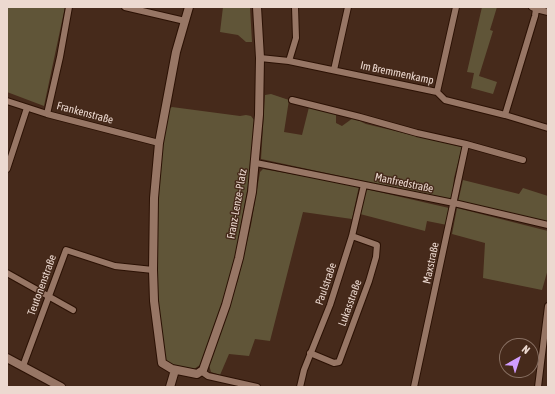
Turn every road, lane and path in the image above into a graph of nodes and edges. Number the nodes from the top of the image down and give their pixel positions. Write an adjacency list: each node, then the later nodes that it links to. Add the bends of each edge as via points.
1 (69, 7): 19 (street)
2 (125, 7): 9 (street)
3 (189, 7): 11 (street)
4 (257, 7): 12 (street, Franz-Lenze-Platz)
5 (295, 7): 13 (street, via 296,38)
6 (348, 7): 14 (street)
7 (456, 7): 15 (street)
8 (534, 8): 10 (street); 20 (street, via 512,98)
9 (149, 9): 11 (street)
10 (548, 12)
11 (185, 21): 22 (street, via 176,52)
12 (260, 58): 13 (street, Im Bremmenkamp); 25 (street, Franz-Lenze-Platz)
13 (290, 61): 14 (street, Im Bremmenkamp)
14 (334, 70): 15 (street, Im Bremmenkamp)
15 (438, 92): 20 (street, Im Bremmenkamp, via 445,100)
16 (7, 100): 18 (street, Frankenstraße)
17 (292, 100): 23 (street)
18 (27, 108): 19 (street, Frankenstraße); 26 (street)
19 (47, 114): 22 (street, Frankenstraße)
20 (505, 115): 21 (street, Im Bremmenkamp)
21 (548, 128)
22 (159, 143): 31 (street, via 154,198)
23 (466, 144): 24 (street); 28 (street, Maxstraße)
24 (523, 160)
25 (256, 163): 27 (street, Manfredstraße); 41 (street, Franz-Lenze-Platz, via 239,258 226,305)
26 (7, 169)
27 (364, 185): 28 (street, Manfredstraße); 30 (street, Paulstraße)
28 (454, 203): 29 (street, Manfredstraße); 47 (street, Maxstraße)
29 (548, 225)
30 (352, 236): 37 (street, Paulstraße, via 330,305); 37 (street, Lukasstraße, via 377,245 369,281 339,362 334,363)
31 (153, 270): 33 (street, Teutonenstraße, via 115,266 66,250); 40 (street, via 162,363)
32 (7, 273): 33 (street)
33 (49, 296): 35 (street); 39 (street, Teutonenstraße)
34 (548, 306): 36 (street)
35 (74, 310)
36 (545, 350): 48 (street)
37 (310, 353): 46 (street, Paulstraße)
38 (7, 358): 39 (street)
39 (23, 366): 43 (street)
40 (175, 370): 41 (street, via 197,374); 44 (street)
41 (202, 371): 42 (street, via 208,376)
42 (248, 386): 45 (street)
43 (61, 387)
44 (170, 387)
45 (257, 387)
46 (300, 387)
47 (414, 387)
48 (538, 387)

